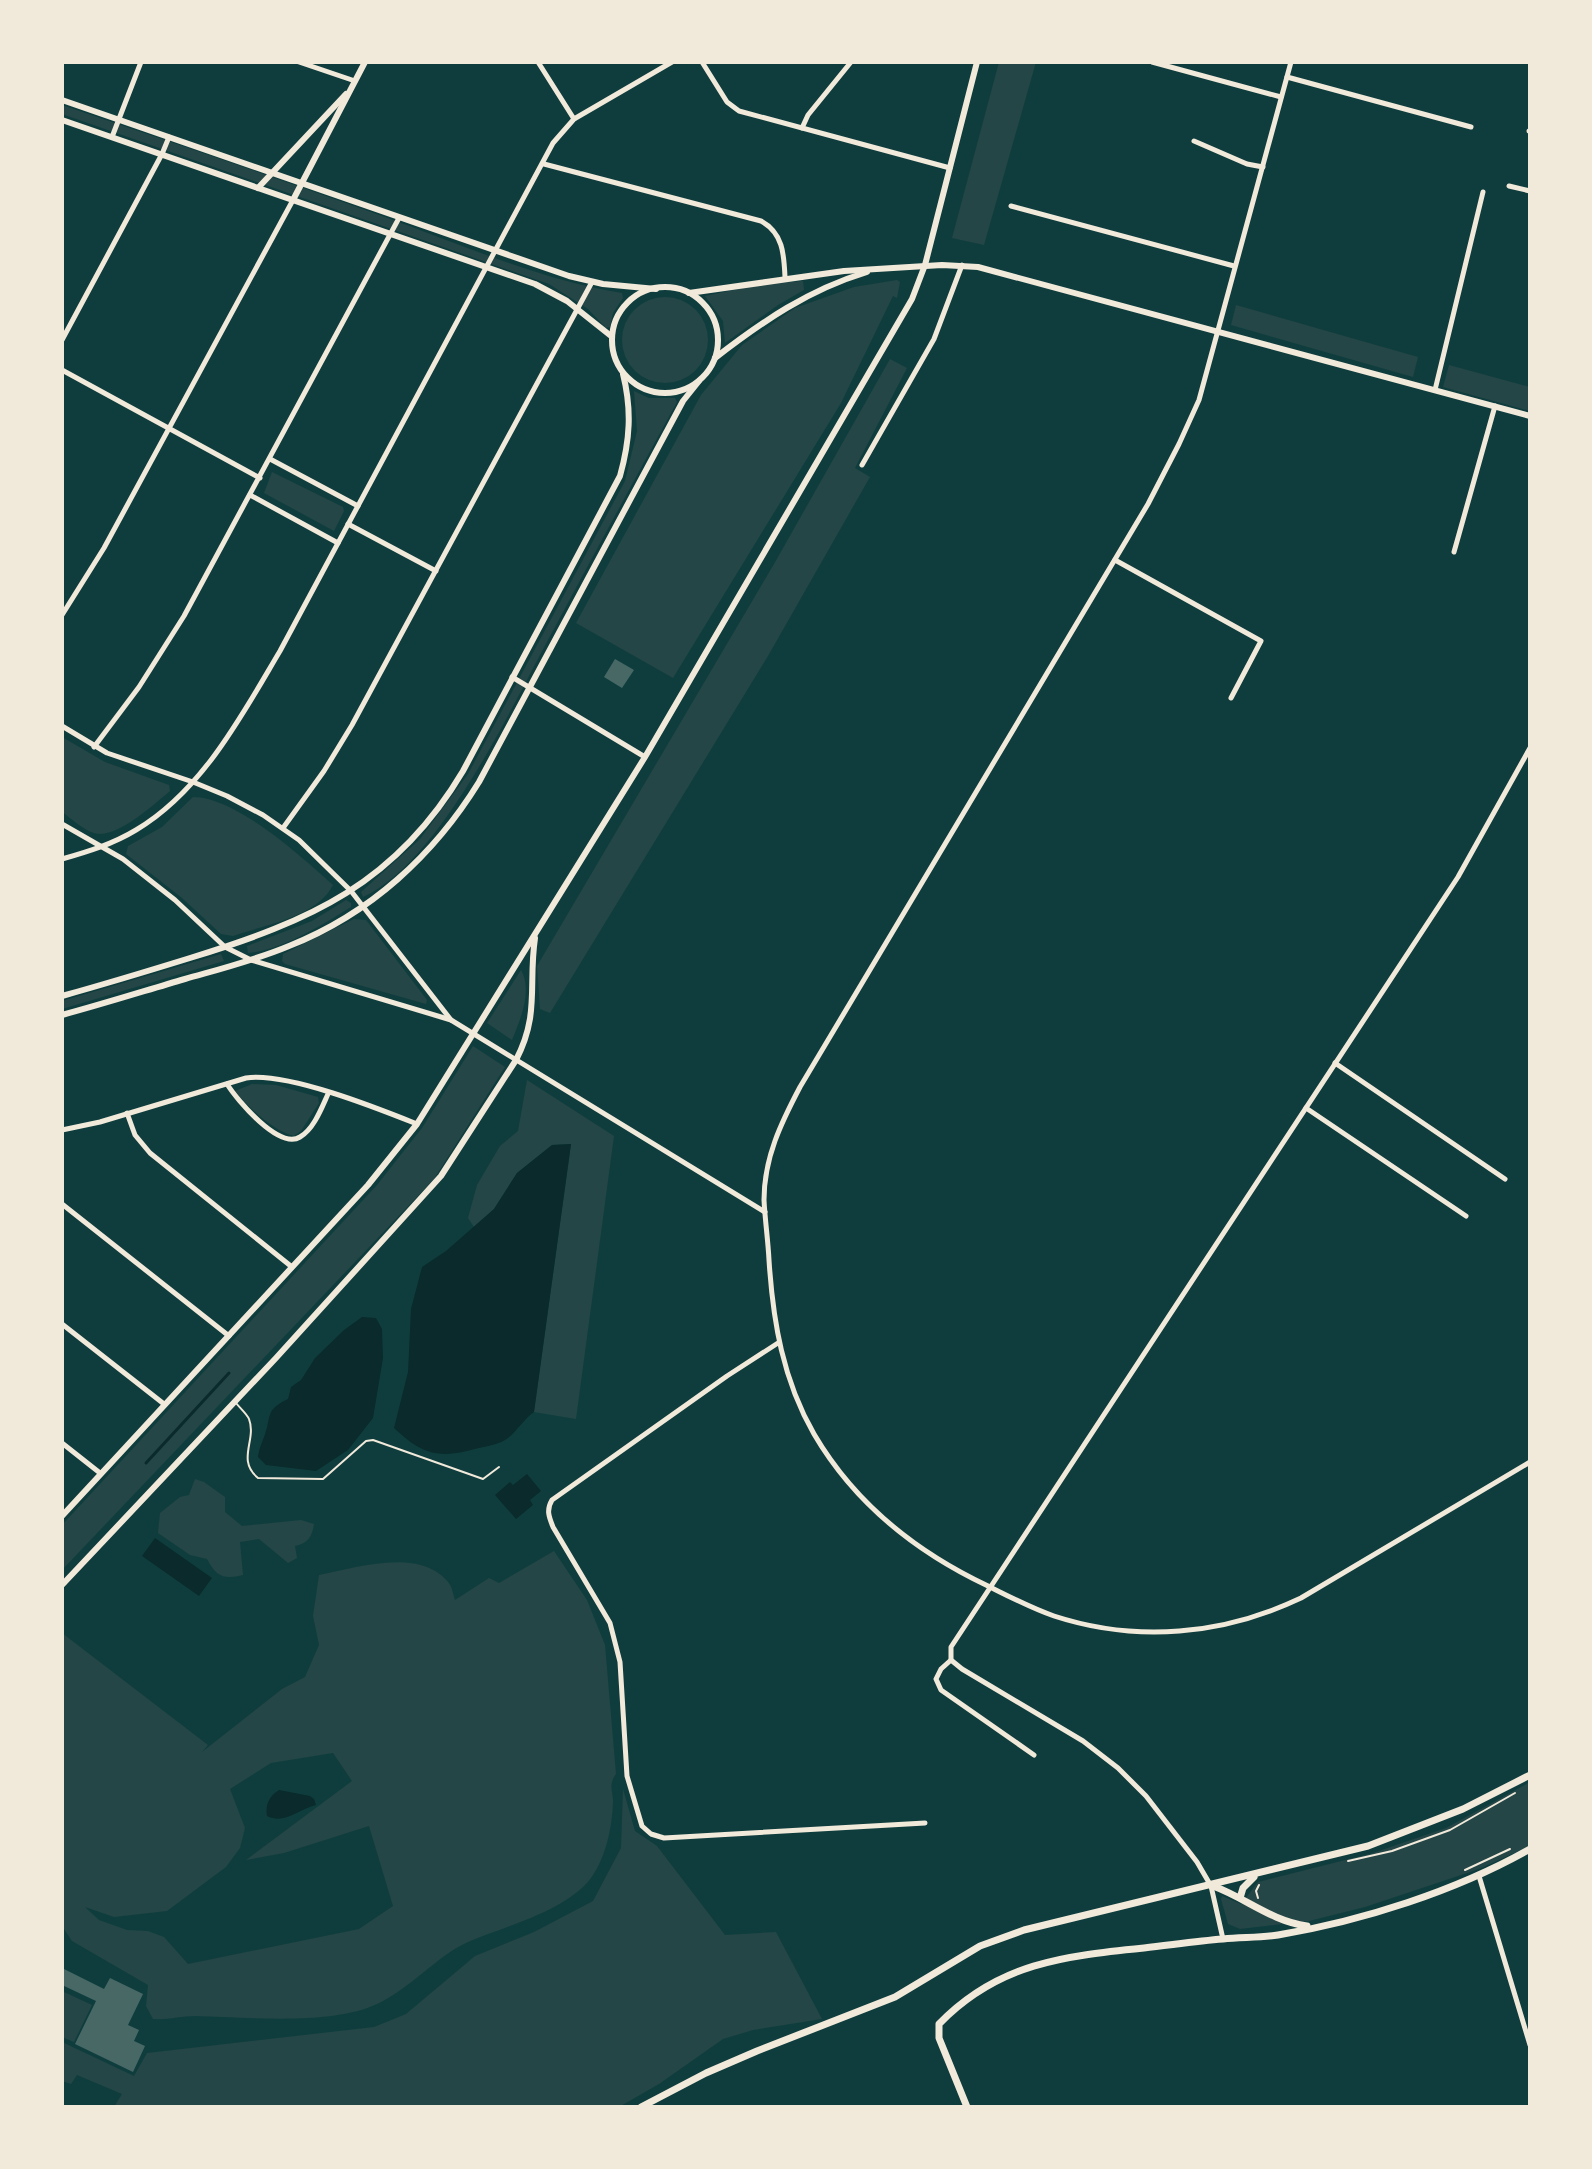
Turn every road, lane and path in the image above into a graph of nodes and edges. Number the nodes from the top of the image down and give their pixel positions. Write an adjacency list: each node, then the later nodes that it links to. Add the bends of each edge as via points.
1 (141, 62): 17 (street)
2 (299, 62): 12 (street)
3 (365, 62): 12 (street)
4 (538, 62): 15 (street)
5 (672, 62): 15 (street)
6 (702, 62): 19 (street, via 735,109)
7 (851, 62): 19 (street)
8 (977, 62): 26 (street)
9 (1152, 62): 13 (street)
10 (1291, 62): 11 (street)
11 (1287, 77): 13 (street); 18 (street)
12 (354, 85): 27 (street); 28 (street)
13 (1281, 97): 25 (street)
14 (62, 100): 17 (street)
15 (574, 119): 24 (street, via 553,143)
16 (62, 120): 20 (street)
17 (119, 120): 20 (street); 21 (street)
18 (1471, 127)
19 (802, 128): 26 (street)
20 (112, 137): 23 (street)
21 (169, 137): 23 (street); 27 (street)
22 (1194, 141): 25 (street)
23 (162, 154): 30 (street); 50 (street)
24 (544, 164): 37 (street); 43 (street, via 761,221 781,243)
25 (1263, 167): 40 (street)
26 (950, 168): 38 (street)
27 (270, 172): 28 (street); 30 (street)
28 (302, 183): 33 (street); 35 (street)
29 (1509, 186): 31 (street)
30 (258, 188): 33 (street)
31 (1530, 191)
32 (1483, 192): 55 (street)
33 (293, 200): 36 (street); 58 (street)
34 (1011, 206): 40 (street)
35 (399, 218): 36 (street); 37 (street)
36 (392, 234): 41 (street); 59 (street)
37 (494, 250): 41 (street); 44 (street)
38 (925, 265): 39 (street); 42 (street); 78 (street, via 912,299)
39 (962, 265): 48 (street); 60 (street, via 934,339)
40 (1234, 266): 48 (street)
41 (487, 267): 47 (street, via 545,288); 63 (street)
42 (888, 267): 43 (street); 51 (street, via 790,303)
43 (785, 277): 46 (street)
44 (592, 282): 45 (street); 47 (street)
45 (656, 289): 46 (street); 49 (street, via 628,300 616,316)
46 (689, 293): 51 (street, via 706,305 716,324)
47 (578, 309): 49 (street); 70 (street)
48 (1217, 330): 55 (street); 69 (street, via 1189,423)
49 (611, 336): 53 (street, via 614,360)
50 (62, 340)
51 (715, 358): 54 (street)
52 (62, 370): 58 (street)
53 (623, 374): 54 (street, via 637,386 660,393 677,392); 65 (street, via 630,411 625,457)
54 (699, 381): 67 (street)
55 (1435, 390): 56 (street)
56 (1495, 406): 57 (street); 68 (street)
57 (1530, 416)
58 (169, 428): 61 (street); 71 (street)
59 (270, 459): 61 (street); 63 (street)
60 (862, 465)
61 (260, 478): 62 (street)
62 (250, 495): 66 (street); 76 (street, via 170,641)
63 (358, 506): 64 (street)
64 (348, 524): 66 (street); 70 (street)
65 (587, 539): 67 (street); 72 (street)
66 (338, 543): 79 (street, via 263,680)
67 (603, 548): 73 (street)
68 (1454, 552)
69 (1115, 560): 74 (street, via 1261,641); 107 (street, via 785,1116 769,1158)
70 (436, 571): 82 (street, via 352,725)
71 (62, 615)
72 (512, 677): 73 (street); 81 (street, via 463,771)
73 (529, 687): 78 (street); 83 (street, via 479,782)
74 (1231, 698)
75 (62, 726): 76 (street)
76 (94, 747): 79 (street)
77 (1530, 748): 98 (street, via 1458,877)
78 (645, 757): 88 (street)
79 (193, 782): 82 (street); 84 (street, via 151,820)
80 (62, 824): 84 (street)
81 (426, 824): 83 (street); 86 (street)
82 (283, 828): 86 (street)
83 (440, 837): 87 (street, via 396,882)
84 (103, 846): 85 (street); 89 (street, via 159,886)
85 (62, 859)
86 (351, 891): 87 (street); 89 (street, via 272,932)
87 (362, 907): 90 (street, via 290,946); 95 (street)
88 (535, 934): 96 (street); 97 (street, via 533,1014)
89 (225, 947): 90 (street); 91 (street)
90 (251, 960): 93 (street); 95 (street)
91 (79, 991): 92 (street); 93 (street)
92 (62, 996)
93 (84, 1009): 94 (street)
94 (62, 1015)
95 (451, 1020): 96 (street)
96 (472, 1034): 97 (street); 103 (street)
97 (516, 1060): 107 (street); 113 (street, via 441,1176)
98 (1335, 1063): 101 (street); 105 (street)
99 (227, 1084): 100 (street, via 264,1076); 100 (street, via 246,1110 289,1140 307,1131); 102 (street)
100 (328, 1094): 103 (street)
101 (1306, 1108): 108 (street); 121 (street)
102 (127, 1113): 104 (street); 109 (street, via 135,1135 150,1153)
103 (417, 1124): 109 (street)
104 (62, 1130)
105 (1505, 1179)
106 (62, 1204): 111 (street)
107 (765, 1212): 112 (street)
108 (1466, 1216)
109 (292, 1267): 111 (street)
110 (62, 1324): 114 (street)
111 (229, 1336): 114 (street)
112 (778, 1343): 121 (street, via 808,1421 851,1486 911,1543); 126 (street, via 548,1506 553,1527 614,1634 627,1776 638,1813 646,1831 664,1838)
113 (235, 1402): 117 (lane, via 249,1418 246,1459 258,1478 323,1479 373,1440 483,1479); 120 (street)
114 (164, 1404): 118 (street)
115 (62, 1443): 118 (street)
116 (1530, 1462): 121 (street, via 1301,1598 1224,1625 1163,1632 1096,1627 1032,1608)
117 (499, 1467)
118 (100, 1473): 119 (street)
119 (62, 1516)
120 (62, 1585)
121 (990, 1587): 122 (street, via 951,1647)
122 (951, 1660): 123 (street, via 936,1679 941,1690); 133 (street, via 1118,1768 1160,1811)
123 (1034, 1755)
124 (1530, 1775): 132 (main road, via 1409,1831)
125 (1517, 1792): 129 (path, via 1450,1830)
126 (925, 1823)
127 (1512, 1848): 130 (path)
128 (1530, 1849): 131 (main road)
129 (1348, 1861)
130 (1458, 1874)
131 (1479, 1876): 136 (main road); 138 (street)
132 (1260, 1878): 133 (main road); 134 (main road, via 1247,1883); 135 (path)
133 (1211, 1886): 134 (main road); 137 (street); 139 (main road, via 994,1940 895,1997 757,2051)
134 (1240, 1898): 136 (main road, via 1274,1918)
135 (1258, 1900)
136 (1317, 1927): 137 (main road)
137 (1223, 1939): 140 (main road, via 1082,1953 1042,1963 983,1989 939,2024 939,2038)
138 (1530, 2045)
139 (641, 2107)
140 (967, 2107)

